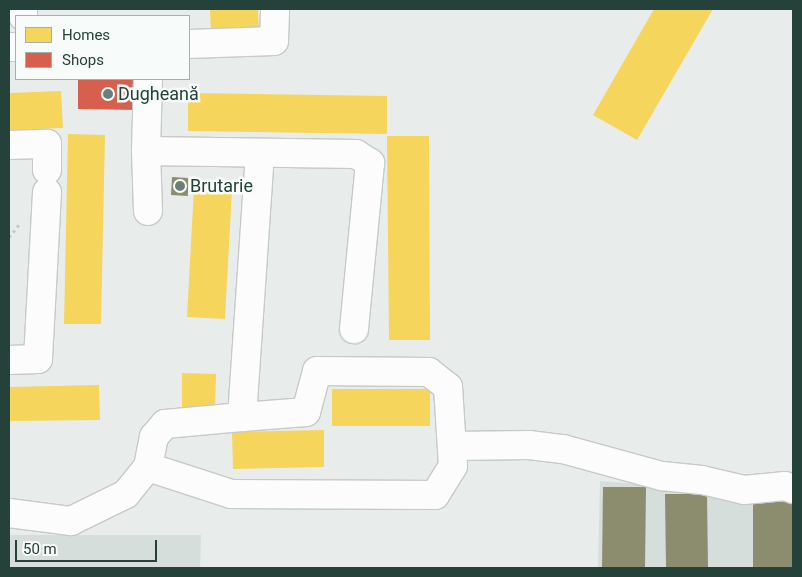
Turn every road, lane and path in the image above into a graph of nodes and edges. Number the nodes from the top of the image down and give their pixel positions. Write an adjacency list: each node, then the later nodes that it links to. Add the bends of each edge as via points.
1 (275, 9): 2 (lane, via 274,41)
2 (190, 44)
3 (148, 80): 5 (lane)
4 (9, 145): 9 (lane, via 47,144 38,359)
5 (146, 151): 6 (lane); 7 (lane)
6 (260, 154): 8 (lane, via 356,154 370,163); 10 (lane)
7 (148, 211)
8 (354, 329)
9 (9, 360)
10 (242, 417): 11 (lane, via 306,412 317,371 429,372 448,387); 12 (lane, via 165,424 154,437)
11 (452, 446): 12 (lane, via 453,466 434,495 231,494); 13 (lane, via 529,445 563,449 662,476 702,480 744,490 785,486)
12 (148, 468): 14 (lane, via 126,494 71,520)
13 (793, 489)
14 (9, 513)

